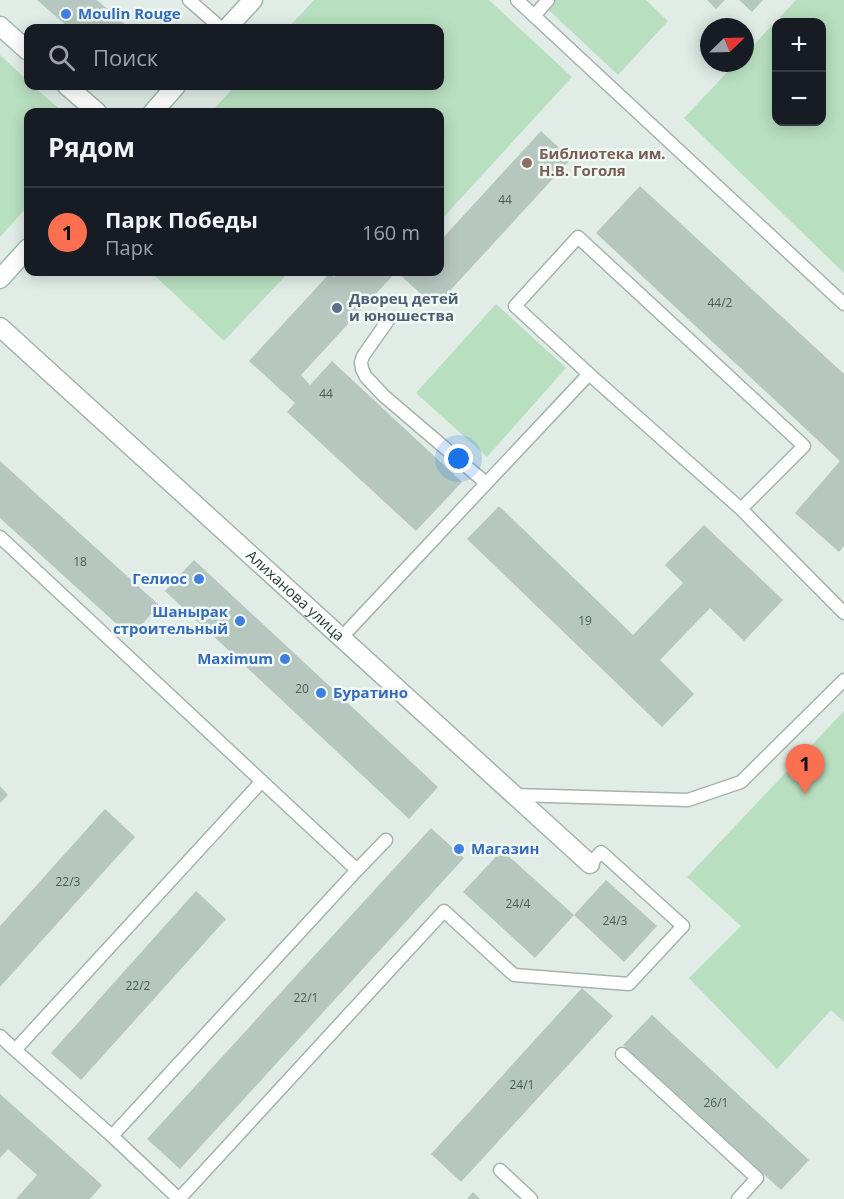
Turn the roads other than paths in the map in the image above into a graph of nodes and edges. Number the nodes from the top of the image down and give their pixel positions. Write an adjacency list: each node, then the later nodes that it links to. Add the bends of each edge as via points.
1 (189, 0): 6 (lane)
2 (254, 0): 7 (street)
3 (517, 0): 5 (lane)
4 (548, 0): 5 (lane)
5 (534, 16): 16 (lane)
6 (216, 24)
7 (231, 24)
8 (0, 26): 9 (street)
9 (24, 47)
10 (72, 90): 12 (street)
11 (172, 90): 13 (street)
12 (92, 108)
13 (157, 108)
14 (24, 252): 15 (street)
15 (0, 279)
16 (844, 304)
17 (389, 319): 20 (lane, via 363,356 366,377)
18 (0, 327): 24 (street, Алиханова улица)
19 (589, 374): 20 (lane); 21 (lane); 21 (lane, via 515,306 578,237 804,446)
20 (486, 483): 24 (lane)
21 (741, 509): 23 (lane)
22 (0, 537): 26 (lane)
23 (844, 613)
24 (341, 638): 27 (street, Алиханова улица)
25 (844, 680): 27 (lane, via 741,782 688,800)
26 (261, 781): 30 (lane); 32 (lane)
27 (514, 795): 29 (street, Алиханова улица)
28 (386, 840): 30 (lane)
29 (590, 864): 36 (lane, via 601,852 682,926 629,984 514,975 444,911)
30 (357, 870): 34 (lane)
31 (0, 1036): 32 (lane)
32 (15, 1050): 34 (lane)
33 (622, 1054): 38 (lane, via 757,1178)
34 (112, 1136): 36 (lane)
35 (500, 1170): 37 (lane)
36 (179, 1199)
37 (531, 1199)
38 (738, 1199)

